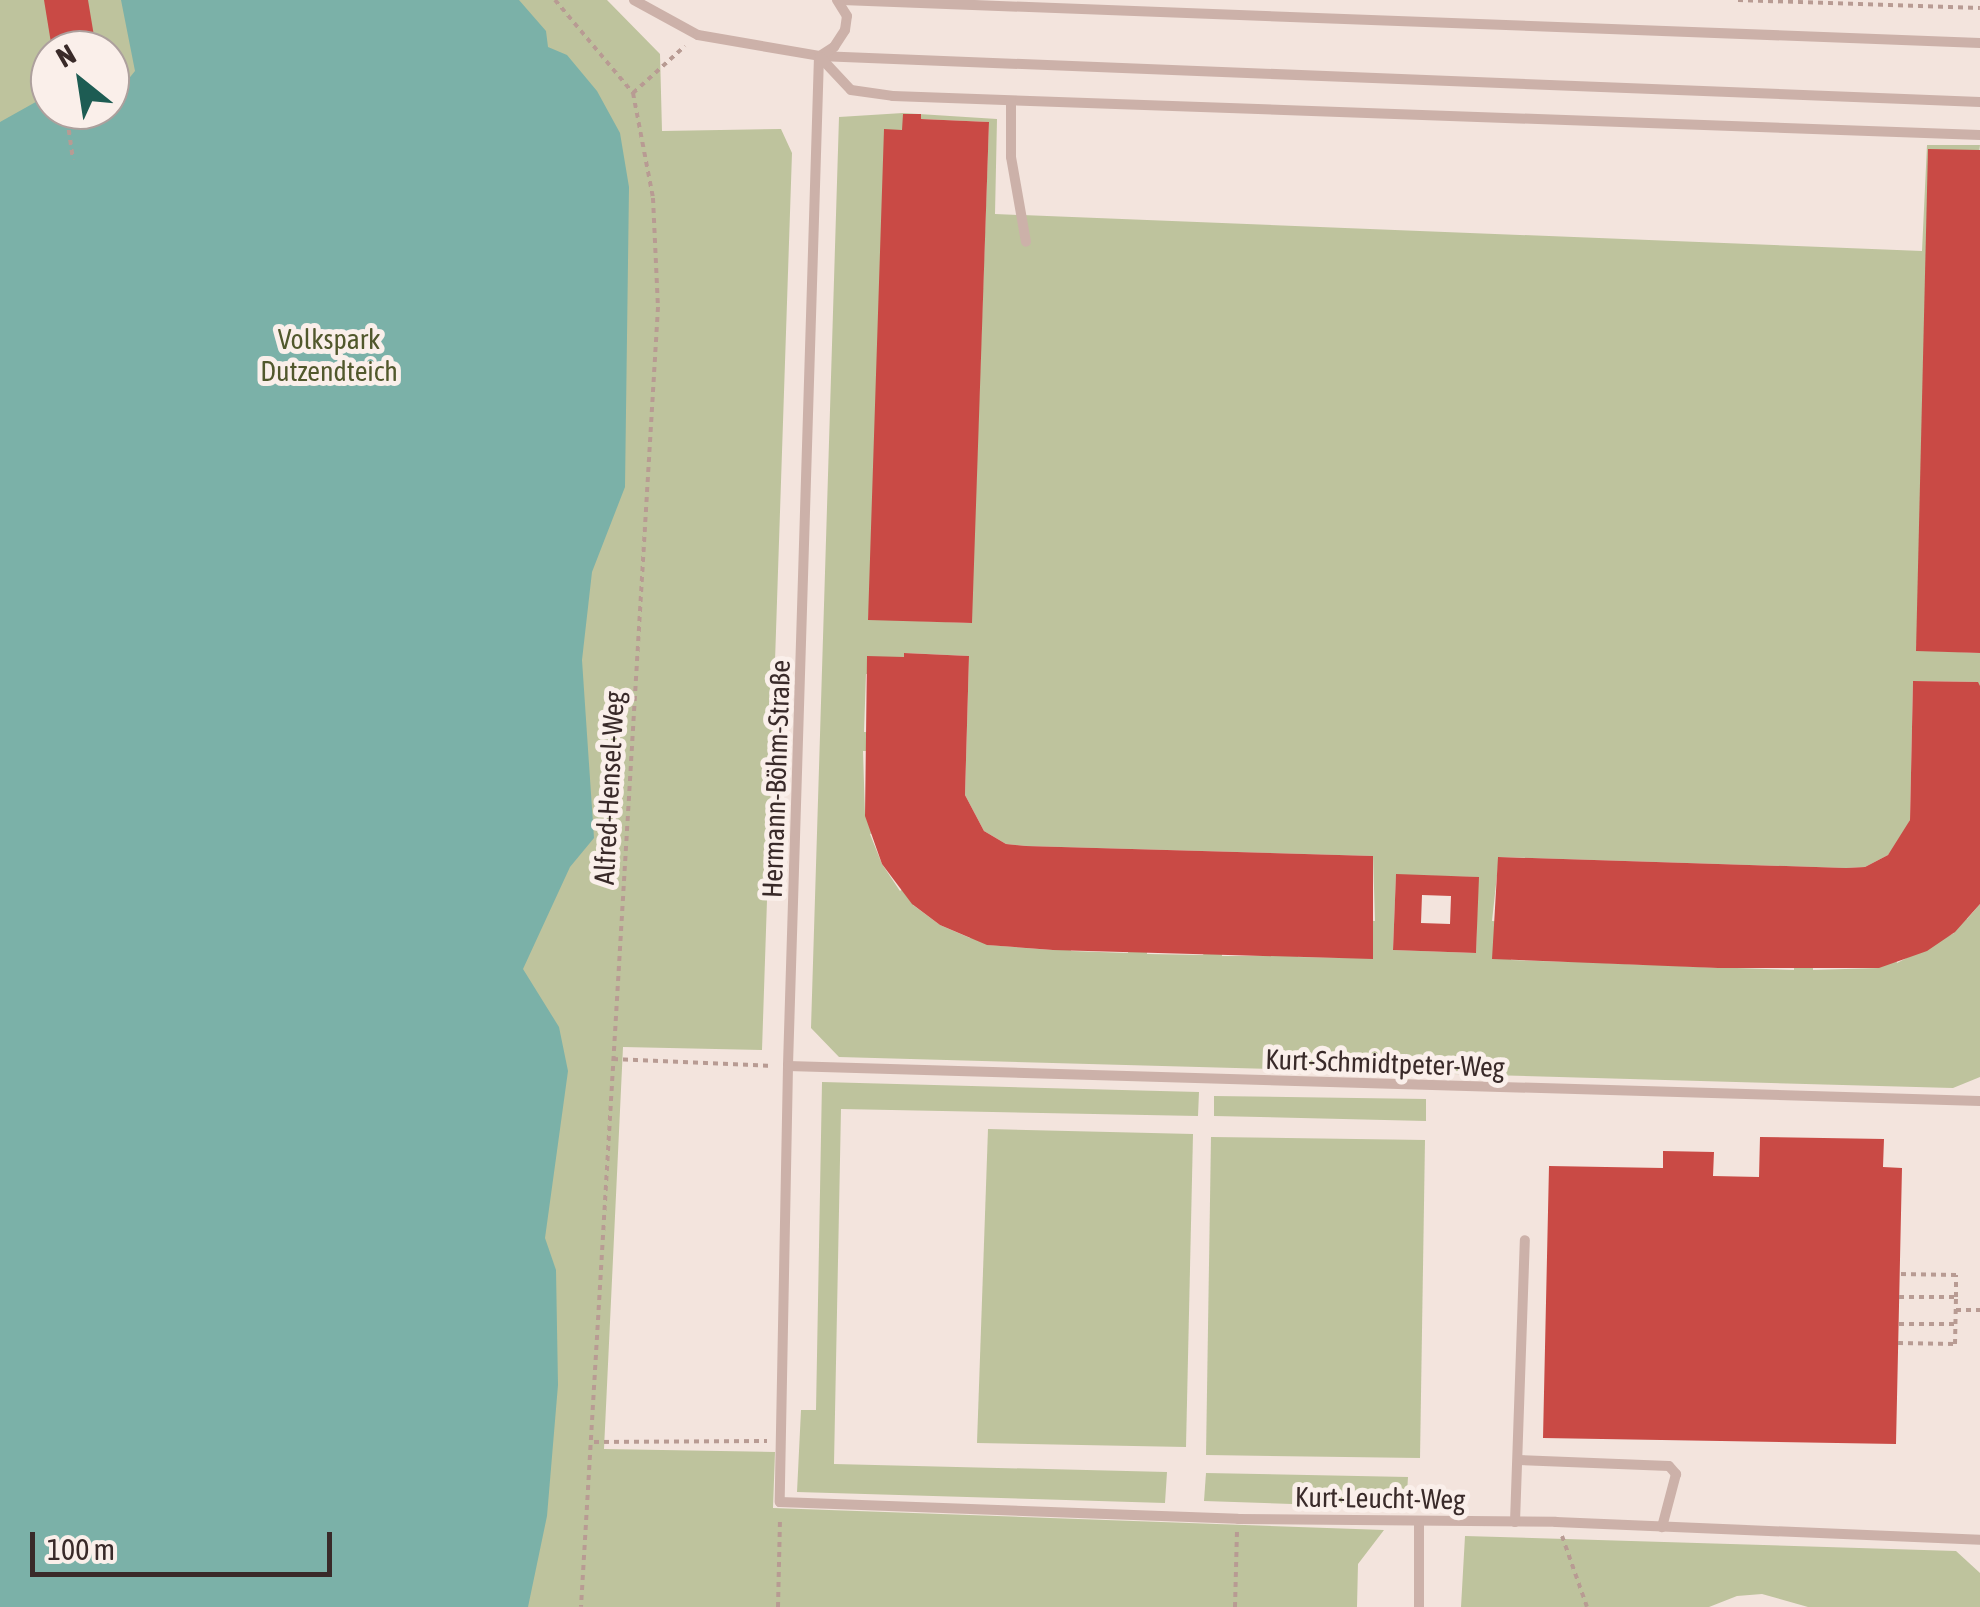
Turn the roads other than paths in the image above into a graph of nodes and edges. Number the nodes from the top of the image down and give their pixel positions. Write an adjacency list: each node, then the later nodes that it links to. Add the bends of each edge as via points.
1 (634, 0): 4 (lane, via 698,35)
2 (840, 0): 3 (lane); 4 (lane, via 845,30)
3 (1980, 43)
4 (820, 56): 5 (lane, via 851,90); 6 (lane); 9 (lane, Hermann-Böhm-Straße)
5 (1011, 101): 7 (lane); 8 (lane, via 1011,157)
6 (1980, 102)
7 (1980, 135)
8 (1026, 242)
9 (788, 1066): 10 (lane, Kurt-Schmidtpeter-Weg); 13 (lane, Hermann-Böhm-Straße)
10 (1980, 1101)
11 (1525, 1240): 12 (lane)
12 (1518, 1460): 15 (lane); 16 (lane, via 1669,1466 1676,1474)
13 (780, 1502): 14 (lane, Kurt-Leucht-Weg)
14 (1419, 1522): 15 (lane, Kurt-Leucht-Weg); 18 (lane)
15 (1515, 1522): 16 (lane, Kurt-Leucht-Weg)
16 (1662, 1526): 17 (lane, Kurt-Leucht-Weg)
17 (1980, 1540)
18 (1419, 1607)

